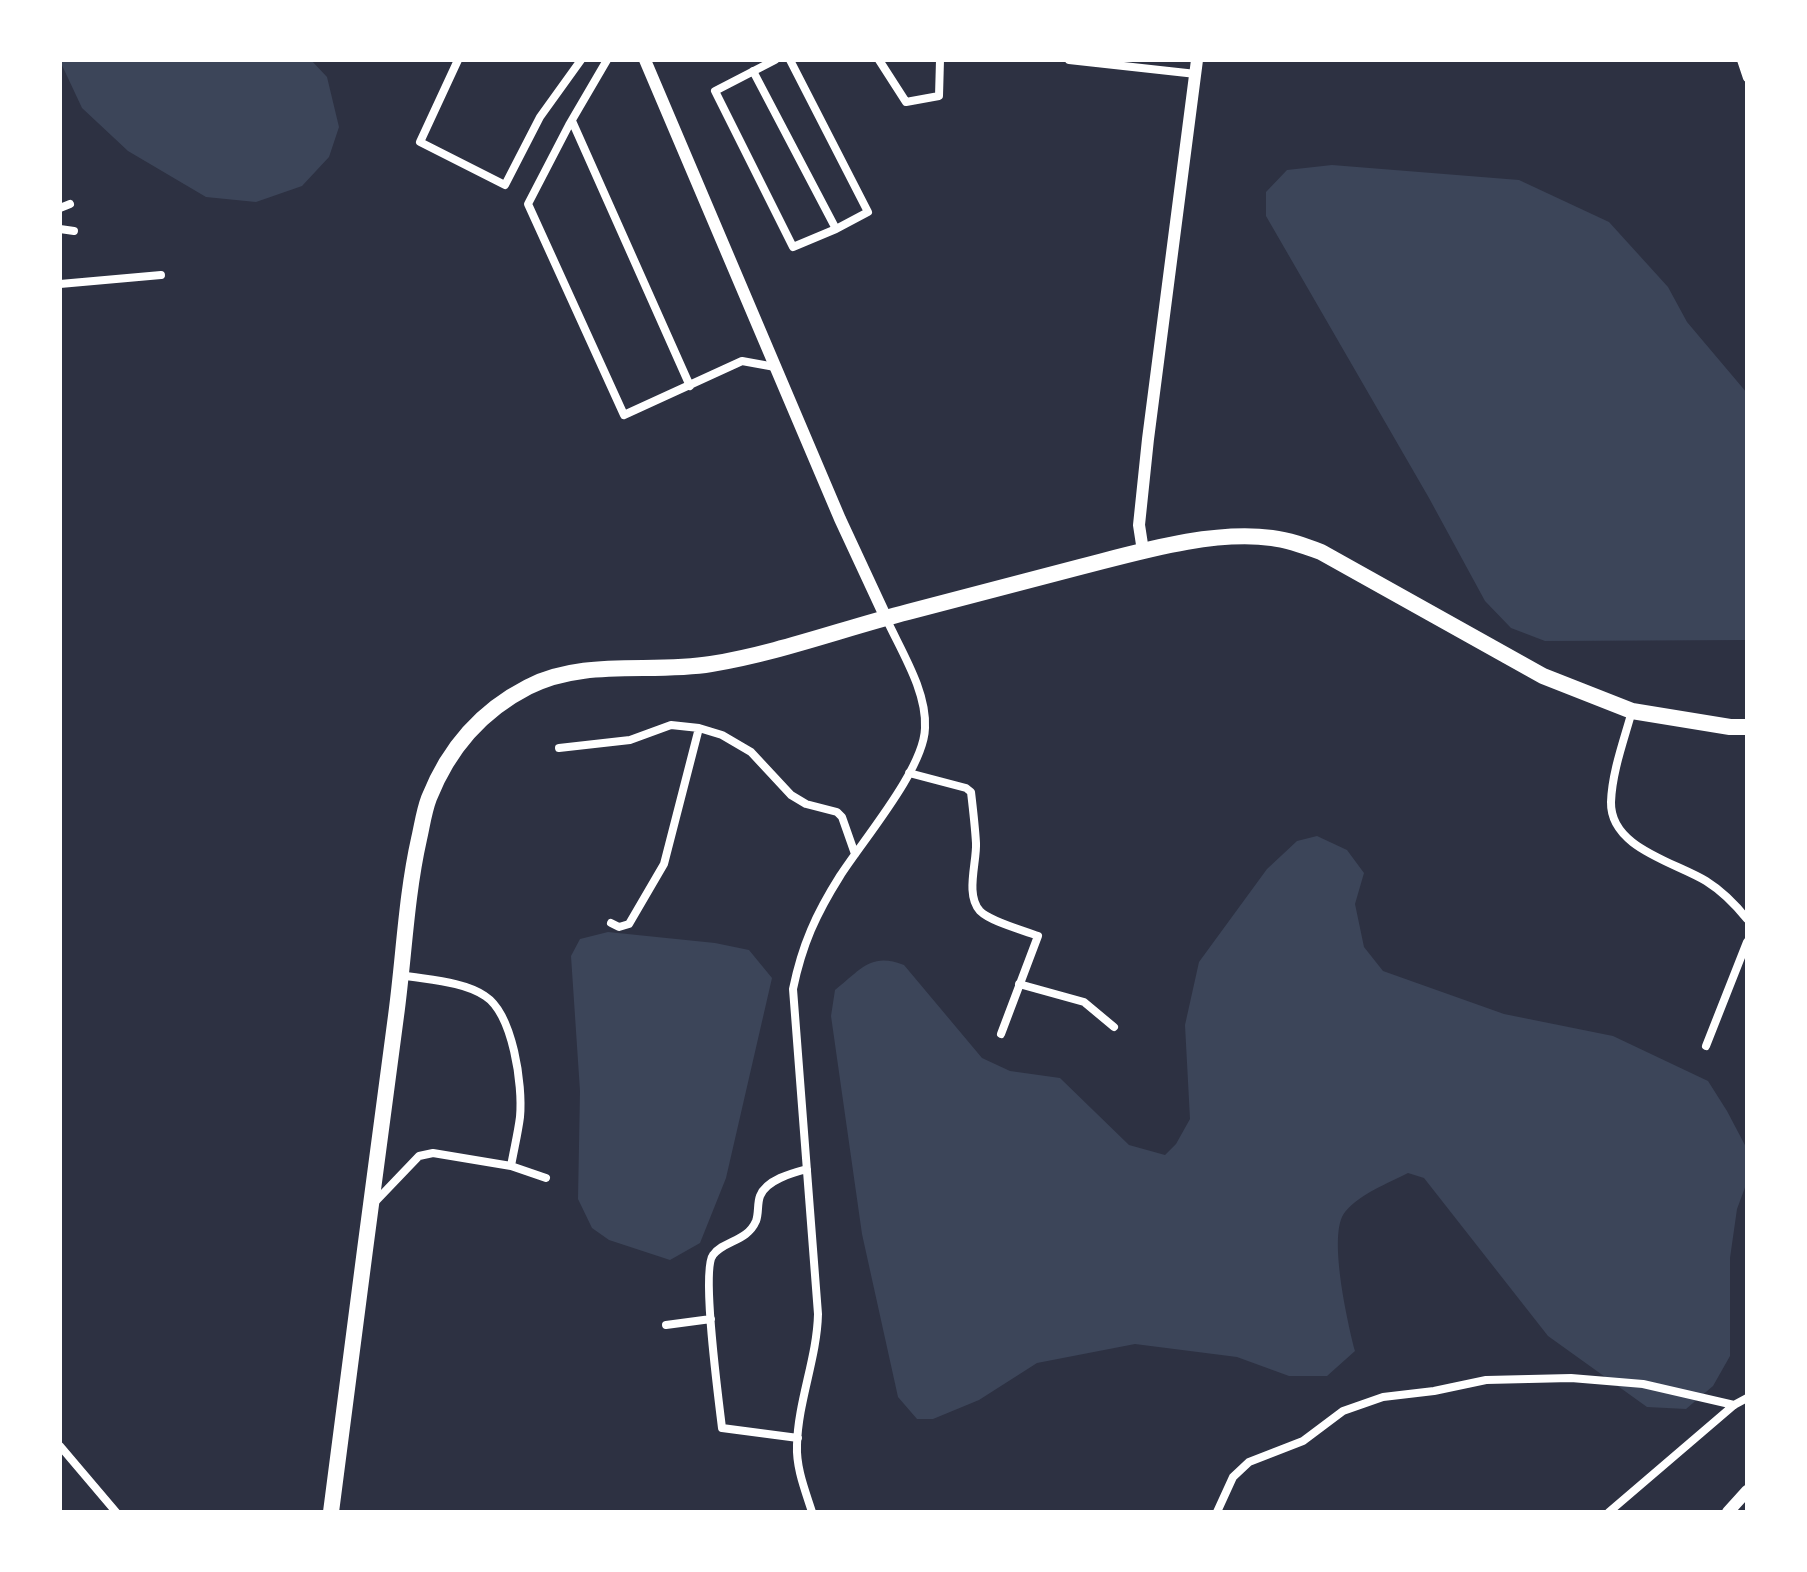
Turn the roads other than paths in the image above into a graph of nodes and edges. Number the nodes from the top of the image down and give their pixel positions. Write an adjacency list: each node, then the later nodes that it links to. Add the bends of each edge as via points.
1 (458, 60): 2 (street, via 420,142 505,185 540,117)
2 (581, 60)
3 (607, 60): 14 (street)
4 (645, 60): 22 (street)
5 (775, 60): 12 (street)
6 (790, 60): 18 (street, via 868,212)
7 (879, 60): 8 (street, via 906,102 939,96)
8 (940, 60)
9 (1069, 60): 11 (street)
10 (1741, 60): 13 (street)
11 (1197, 67): 24 (street, via 1145,468 1139,525)
12 (753, 71): 18 (street); 18 (street, via 715,91 793,247)
13 (1747, 78)
14 (572, 121): 23 (street); 23 (street, via 528,204 624,415)
15 (70, 204): 16 (street)
16 (60, 208)
17 (60, 229): 19 (street)
18 (836, 229)
19 (74, 231)
20 (161, 275): 21 (street)
21 (60, 284)
22 (775, 367): 23 (street, via 742,361); 25 (street)
23 (690, 386)
24 (1143, 551): 25 (main road); 26 (main road, via 1235,538 1293,541 1543,676)
25 (886, 618): 30 (street, via 923,708 925,729); 35 (main road, via 708,665 554,675 491,710 446,763 428,801 412,871)
26 (1632, 711): 27 (main road); 32 (street, via 1613,786 1614,818 1632,842 1706,880)
27 (1747, 727)
28 (699, 728): 29 (street, via 671,725 630,740); 31 (street, via 751,752 791,795 837,812); 33 (street, via 664,864 629,924)
29 (559, 748)
30 (909, 773): 31 (street); 36 (street, via 971,792 976,903 991,917 1038,936)
31 (855, 854): 41 (street, via 812,925 793,989)
32 (1747, 919)
33 (611, 923)
34 (1747, 942): 39 (street)
35 (401, 975): 40 (street, via 467,988 498,1008 518,1070 520,1115); 43 (main road)
36 (1019, 984): 37 (street, via 1084,1002); 38 (street)
37 (1114, 1027)
38 (1001, 1034)
39 (1706, 1046)
40 (511, 1166): 42 (street); 43 (street, via 433,1153 419,1156)
41 (807, 1169): 44 (street, via 760,1194 756,1220 747,1234 713,1255); 48 (street, via 817,1331)
42 (546, 1178)
43 (371, 1207): 52 (main road)
44 (711, 1319): 45 (street); 48 (street, via 722,1428)
45 (666, 1325)
46 (1747, 1398): 47 (street)
47 (1734, 1405): 54 (street, via 1643,1384 1571,1378 1486,1380 1383,1397 1343,1411 1303,1441 1249,1462 1233,1477); 55 (street)
48 (798, 1438): 53 (street, via 801,1477)
49 (60, 1446): 51 (street)
50 (1747, 1491): 56 (street)
51 (116, 1512)
52 (331, 1512)
53 (812, 1512)
54 (1217, 1512)
55 (1609, 1512)
56 (1728, 1512)

